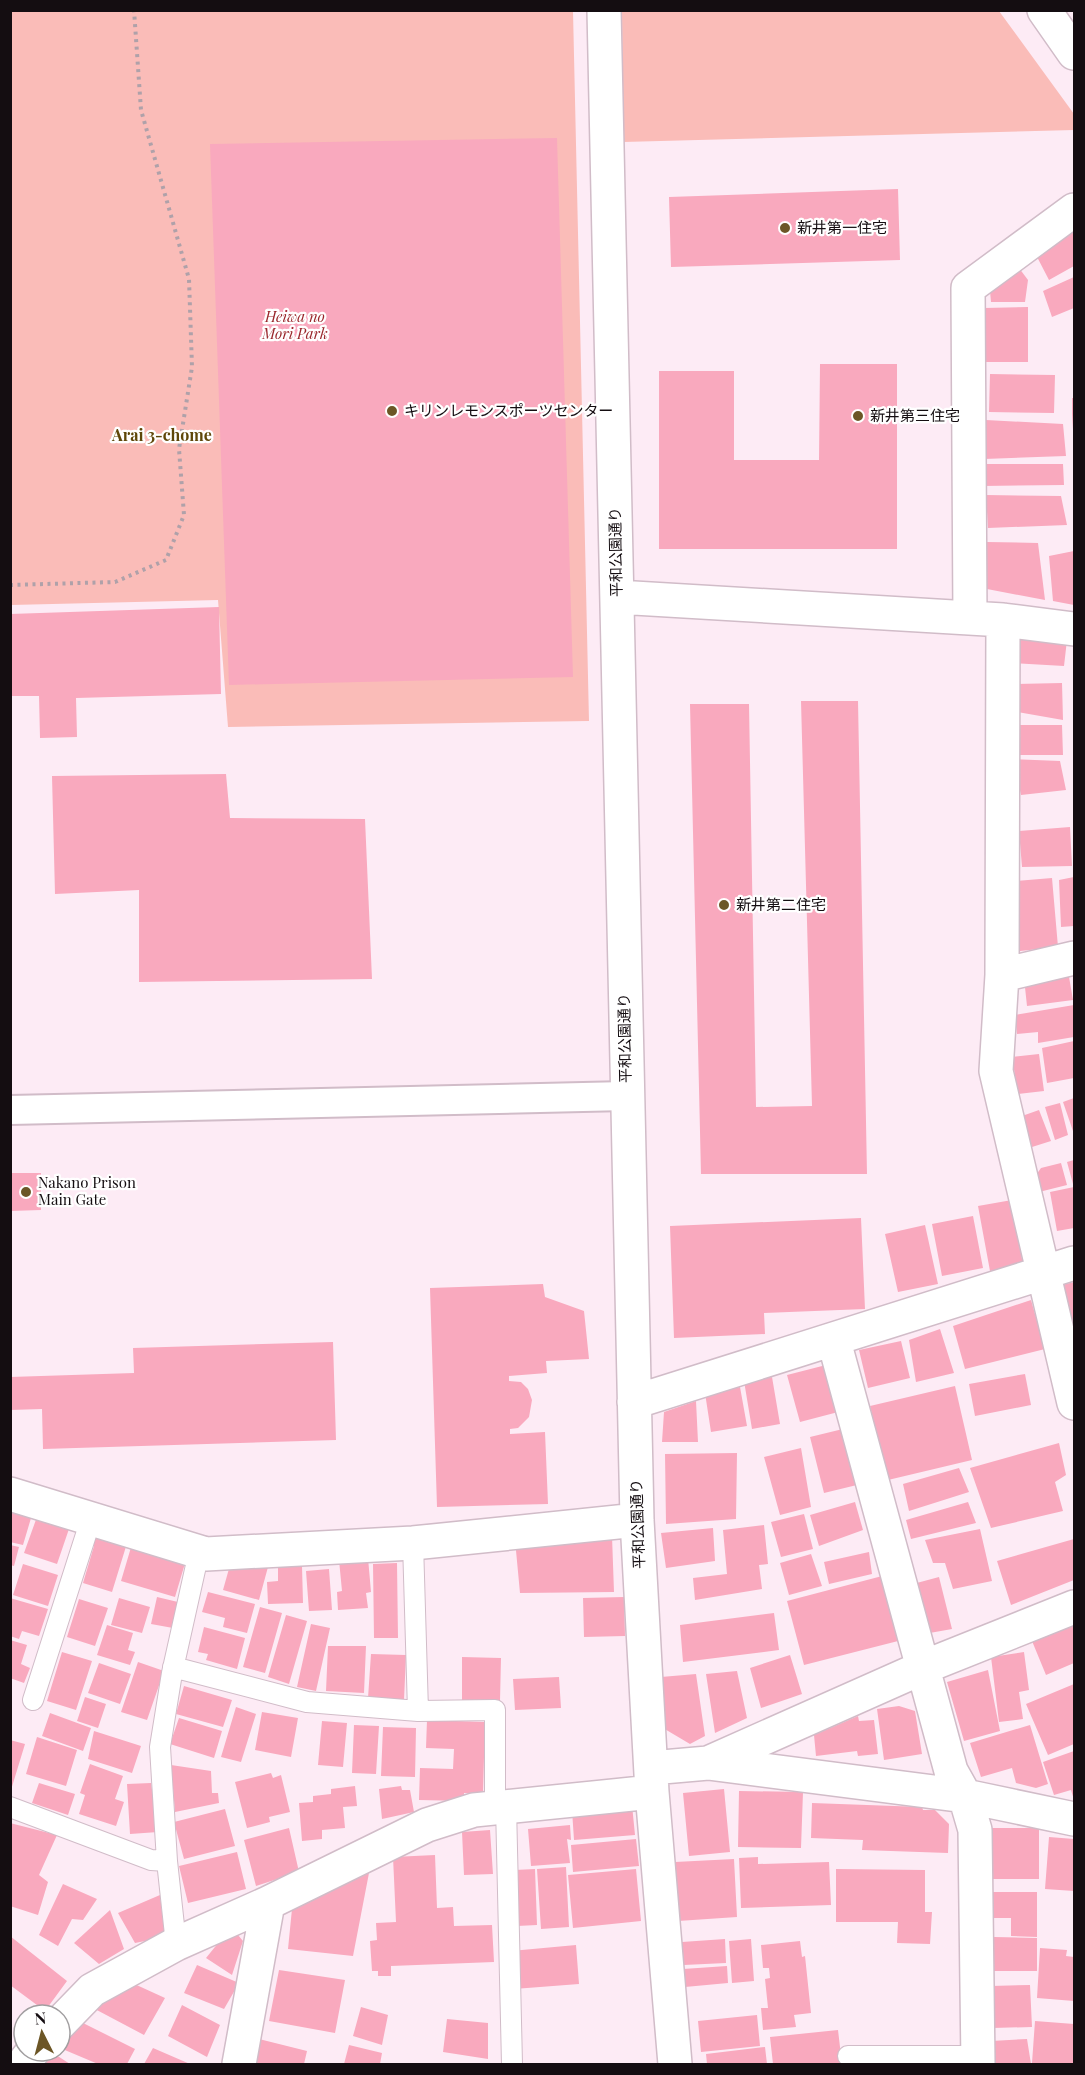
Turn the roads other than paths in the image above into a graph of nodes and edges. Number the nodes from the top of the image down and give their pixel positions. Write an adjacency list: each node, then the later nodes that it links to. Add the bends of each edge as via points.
1 (604, 10): 5 (street, 平和公園通り)
2 (1044, 10): 3 (street)
3 (1074, 52)
4 (1074, 210): 6 (street, via 968,288)
5 (617, 597): 6 (street); 11 (street, 平和公園通り)
6 (970, 618): 7 (street)
7 (1003, 620): 8 (street); 10 (street)
8 (1074, 629)
9 (1074, 958): 10 (street)
10 (1002, 975): 14 (street, via 996,1071)
11 (626, 1096): 12 (street); 16 (street, 平和公園通り)
12 (10, 1110)
13 (1074, 1263): 14 (street)
14 (1043, 1274): 15 (street); 17 (street)
15 (834, 1341): 16 (street); 25 (street)
16 (633, 1402): 20 (street, 平和公園通り)
17 (1074, 1403)
18 (10, 1494): 19 (street)
19 (91, 1519): 22 (street); 26 (lane)
20 (637, 1520): 21 (street); 29 (street, 平和公園通り)
21 (413, 1543): 22 (street); 27 (lane)
22 (199, 1552): 24 (lane)
23 (1074, 1607): 25 (street)
24 (173, 1667): 27 (lane, via 307,1702); 34 (lane, via 160,1747)
25 (924, 1667): 28 (street); 30 (street, via 951,1771)
26 (33, 1700)
27 (418, 1711): 32 (lane, via 495,1710)
28 (708, 1762): 29 (street); 30 (street)
29 (651, 1780): 32 (street); 42 (street, 平和公園通り)
30 (965, 1796): 33 (street); 39 (street, via 975,1830)
31 (10, 1807): 34 (lane, via 151,1860)
32 (500, 1807): 35 (street, via 474,1810 427,1825); 41 (lane)
33 (1074, 1820)
34 (167, 1861): 36 (lane)
35 (268, 1903): 36 (street); 40 (street)
36 (176, 1944): 37 (street, via 92,1990)
37 (72, 2011)
38 (848, 2056): 39 (lane)
39 (978, 2060)
40 (239, 2064)
41 (512, 2064)
42 (675, 2064)

